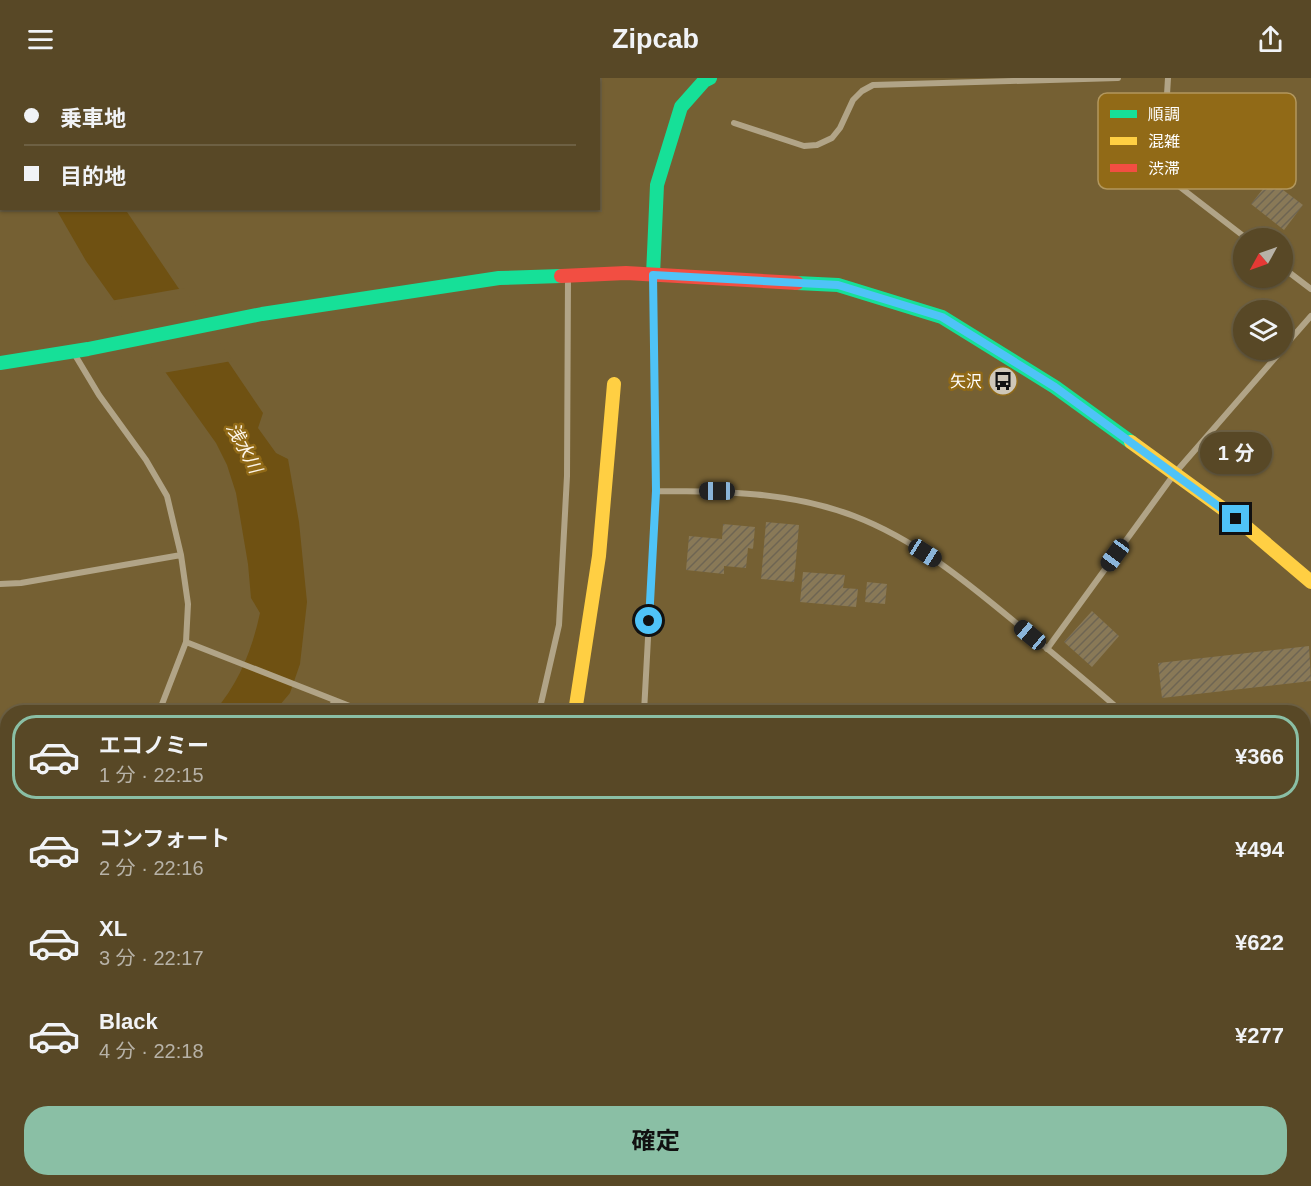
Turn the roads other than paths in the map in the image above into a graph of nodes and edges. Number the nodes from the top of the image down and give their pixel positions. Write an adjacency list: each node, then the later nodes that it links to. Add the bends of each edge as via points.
1 (710, 78): 9 (street, via 681,107 657,185)
2 (1118, 78): 5 (street, via 873,85 853,100 832,138 817,145 804,146)
3 (1168, 78): 4 (street)
4 (1167, 93)
5 (734, 123)
6 (1183, 189): 7 (street)
7 (1233, 228)
8 (568, 275): 9 (street); 14 (street, via 499,278 262,314); 29 (street, via 567,476 559,625)
9 (653, 275): 18 (street, via 838,285 942,317 1055,387); 19 (street)
10 (1293, 275): 11 (street)
11 (1311, 289)
12 (1311, 316): 13 (street)
13 (1293, 336)
14 (74, 352): 16 (street); 20 (street, via 167,496)
15 (1273, 360): 18 (street)
16 (0, 363)
17 (614, 384): 30 (street, via 599,556)
18 (1175, 473): 21 (street); 24 (street)
19 (656, 491): 24 (street, via 767,495 854,516 892,533 941,563); 31 (street)
20 (181, 555): 22 (street); 23 (street, via 188,604)
21 (1311, 582)
22 (0, 584)
23 (186, 642): 25 (street); 26 (street)
24 (1047, 649): 32 (street)
25 (334, 700): 27 (street); 28 (street)
26 (162, 705)
27 (333, 705)
28 (347, 705)
29 (541, 705)
30 (576, 705)
31 (644, 705)
32 (1114, 705)

